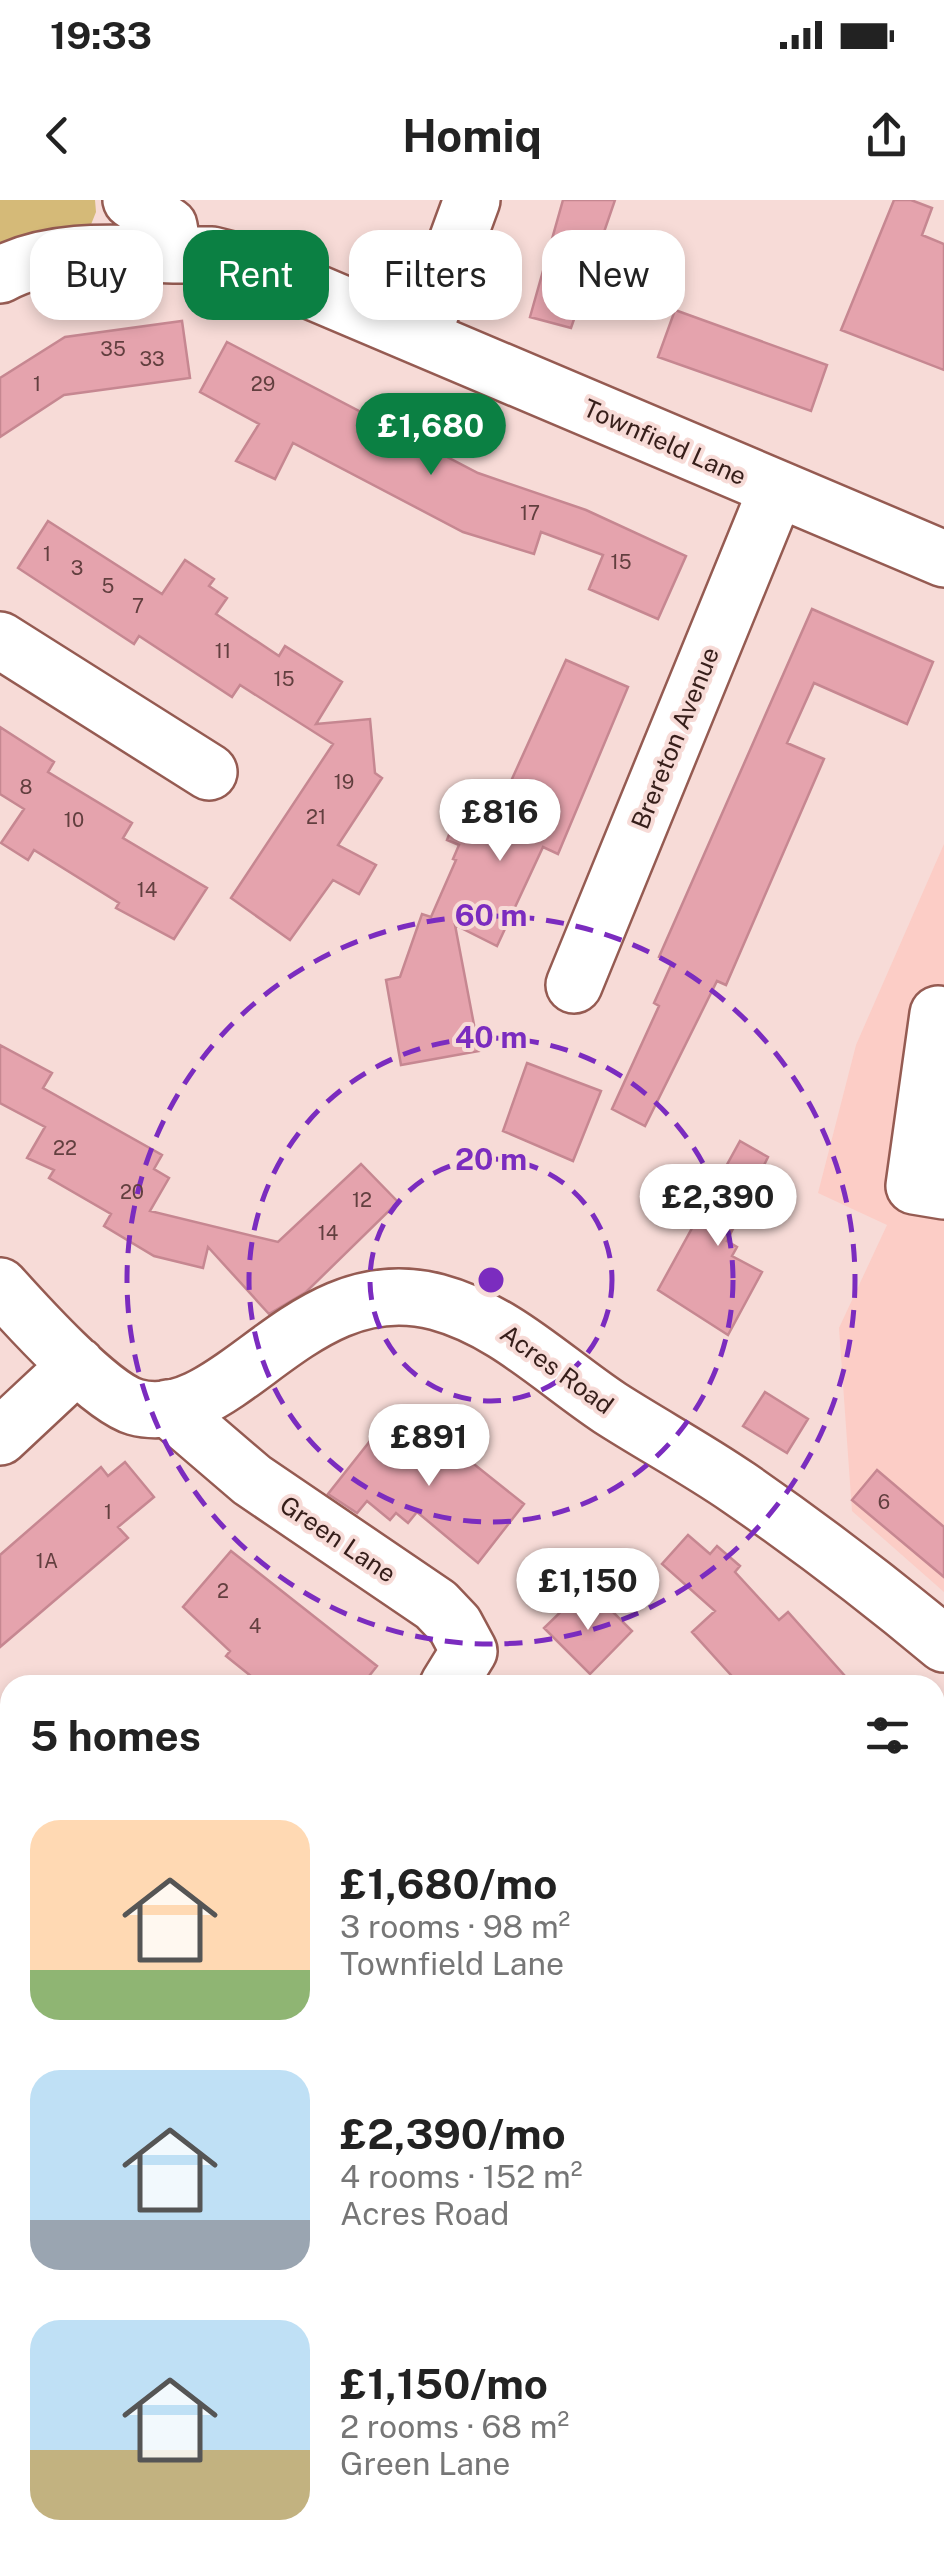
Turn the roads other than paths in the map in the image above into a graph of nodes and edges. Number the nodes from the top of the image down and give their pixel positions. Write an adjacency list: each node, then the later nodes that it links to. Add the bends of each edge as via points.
1 (131, 200): 3 (street, via 169,226)
2 (472, 200): 5 (street)
3 (174, 255): 4 (street, Townfield Lane, via 90,253); 5 (street, Townfield Lane, via 248,264)
4 (0, 275)
5 (422, 336): 6 (street, Townfield Lane)
6 (776, 491): 7 (street, Townfield Lane); 10 (street, Brereton Avenue)
7 (944, 559)
8 (0, 640): 9 (street)
9 (212, 774)
10 (574, 986)
11 (938, 1014): 12 (street, via 914,1186)
12 (944, 1191)
13 (0, 1286): 14 (street)
14 (77, 1365): 15 (street, via 133,1406); 16 (street)
15 (168, 1408): 17 (street, Acres Road, via 211,1394 308,1322 372,1295 435,1301 493,1323 736,1486); 18 (street, Green Lane, via 252,1480 436,1606 469,1651)
16 (0, 1438)
17 (944, 1644)
18 (454, 1675)

